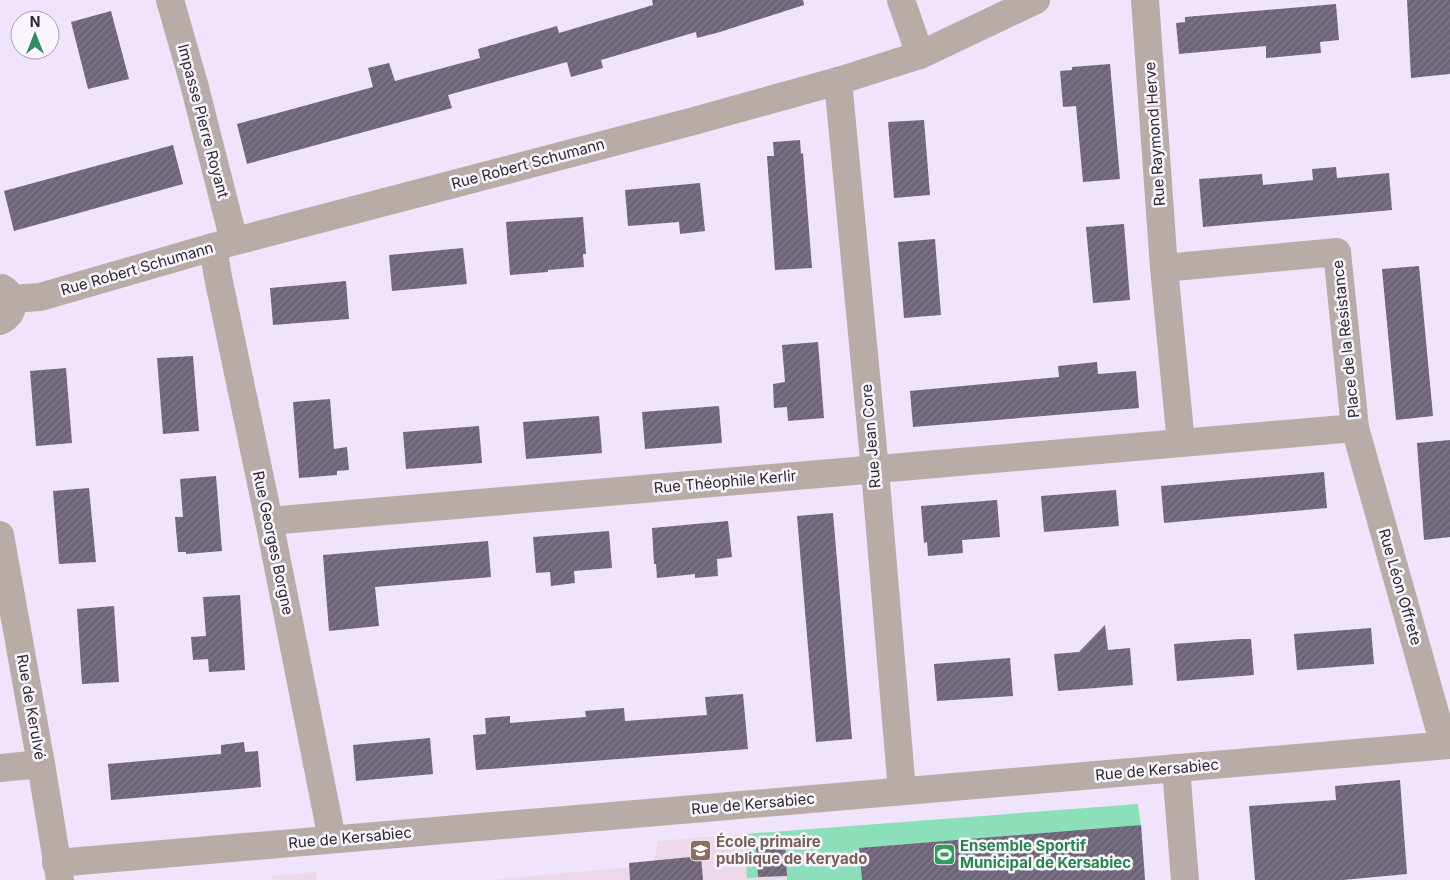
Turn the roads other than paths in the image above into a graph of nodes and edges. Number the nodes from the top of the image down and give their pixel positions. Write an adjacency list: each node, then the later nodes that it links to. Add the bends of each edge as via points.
1 (170, 0): 8 (street, Impasse Pierre Royant, via 194,84)
2 (901, 0): 6 (street)
3 (1036, 0): 5 (street, Rue Robert Schumann)
4 (1145, 0): 9 (street, Rue Raymond Herve)
5 (986, 11): 6 (street, Rue Robert Schumann)
6 (920, 55): 7 (street, Rue Robert Schumann)
7 (838, 80): 8 (street, Rue Robert Schumann, via 694,121); 13 (street, Rue Jean Core)
8 (223, 244): 10 (street, Rue Robert Schumann, via 40,297); 14 (street, Rue Georges Borgne, via 218,277)
9 (1164, 268): 11 (street, Place de la Résistance, via 1337,252); 12 (street)
10 (4, 303)
11 (1355, 428): 12 (street, Place de la Résistance); 16 (street, Rue Léon Offrete)
12 (1181, 443): 13 (street, Rue Théophile Kerlir)
13 (875, 470): 14 (street, Rue Théophile Kerlir); 20 (street, Rue Jean Core)
14 (269, 521): 21 (street, Rue Georges Borgne)
15 (0, 535): 17 (street, Rue de Kerulvé)
16 (1447, 745): 19 (street, Rue de Kersabiec)
17 (41, 764): 18 (street); 22 (street, Rue de Kerulvé)
18 (0, 768)
19 (1176, 768): 20 (street, Rue de Kersabiec); 23 (street)
20 (902, 791): 21 (street, Rue de Kersabiec)
21 (332, 840): 22 (street, Rue de Kersabiec)
22 (58, 871)
23 (1185, 880)

